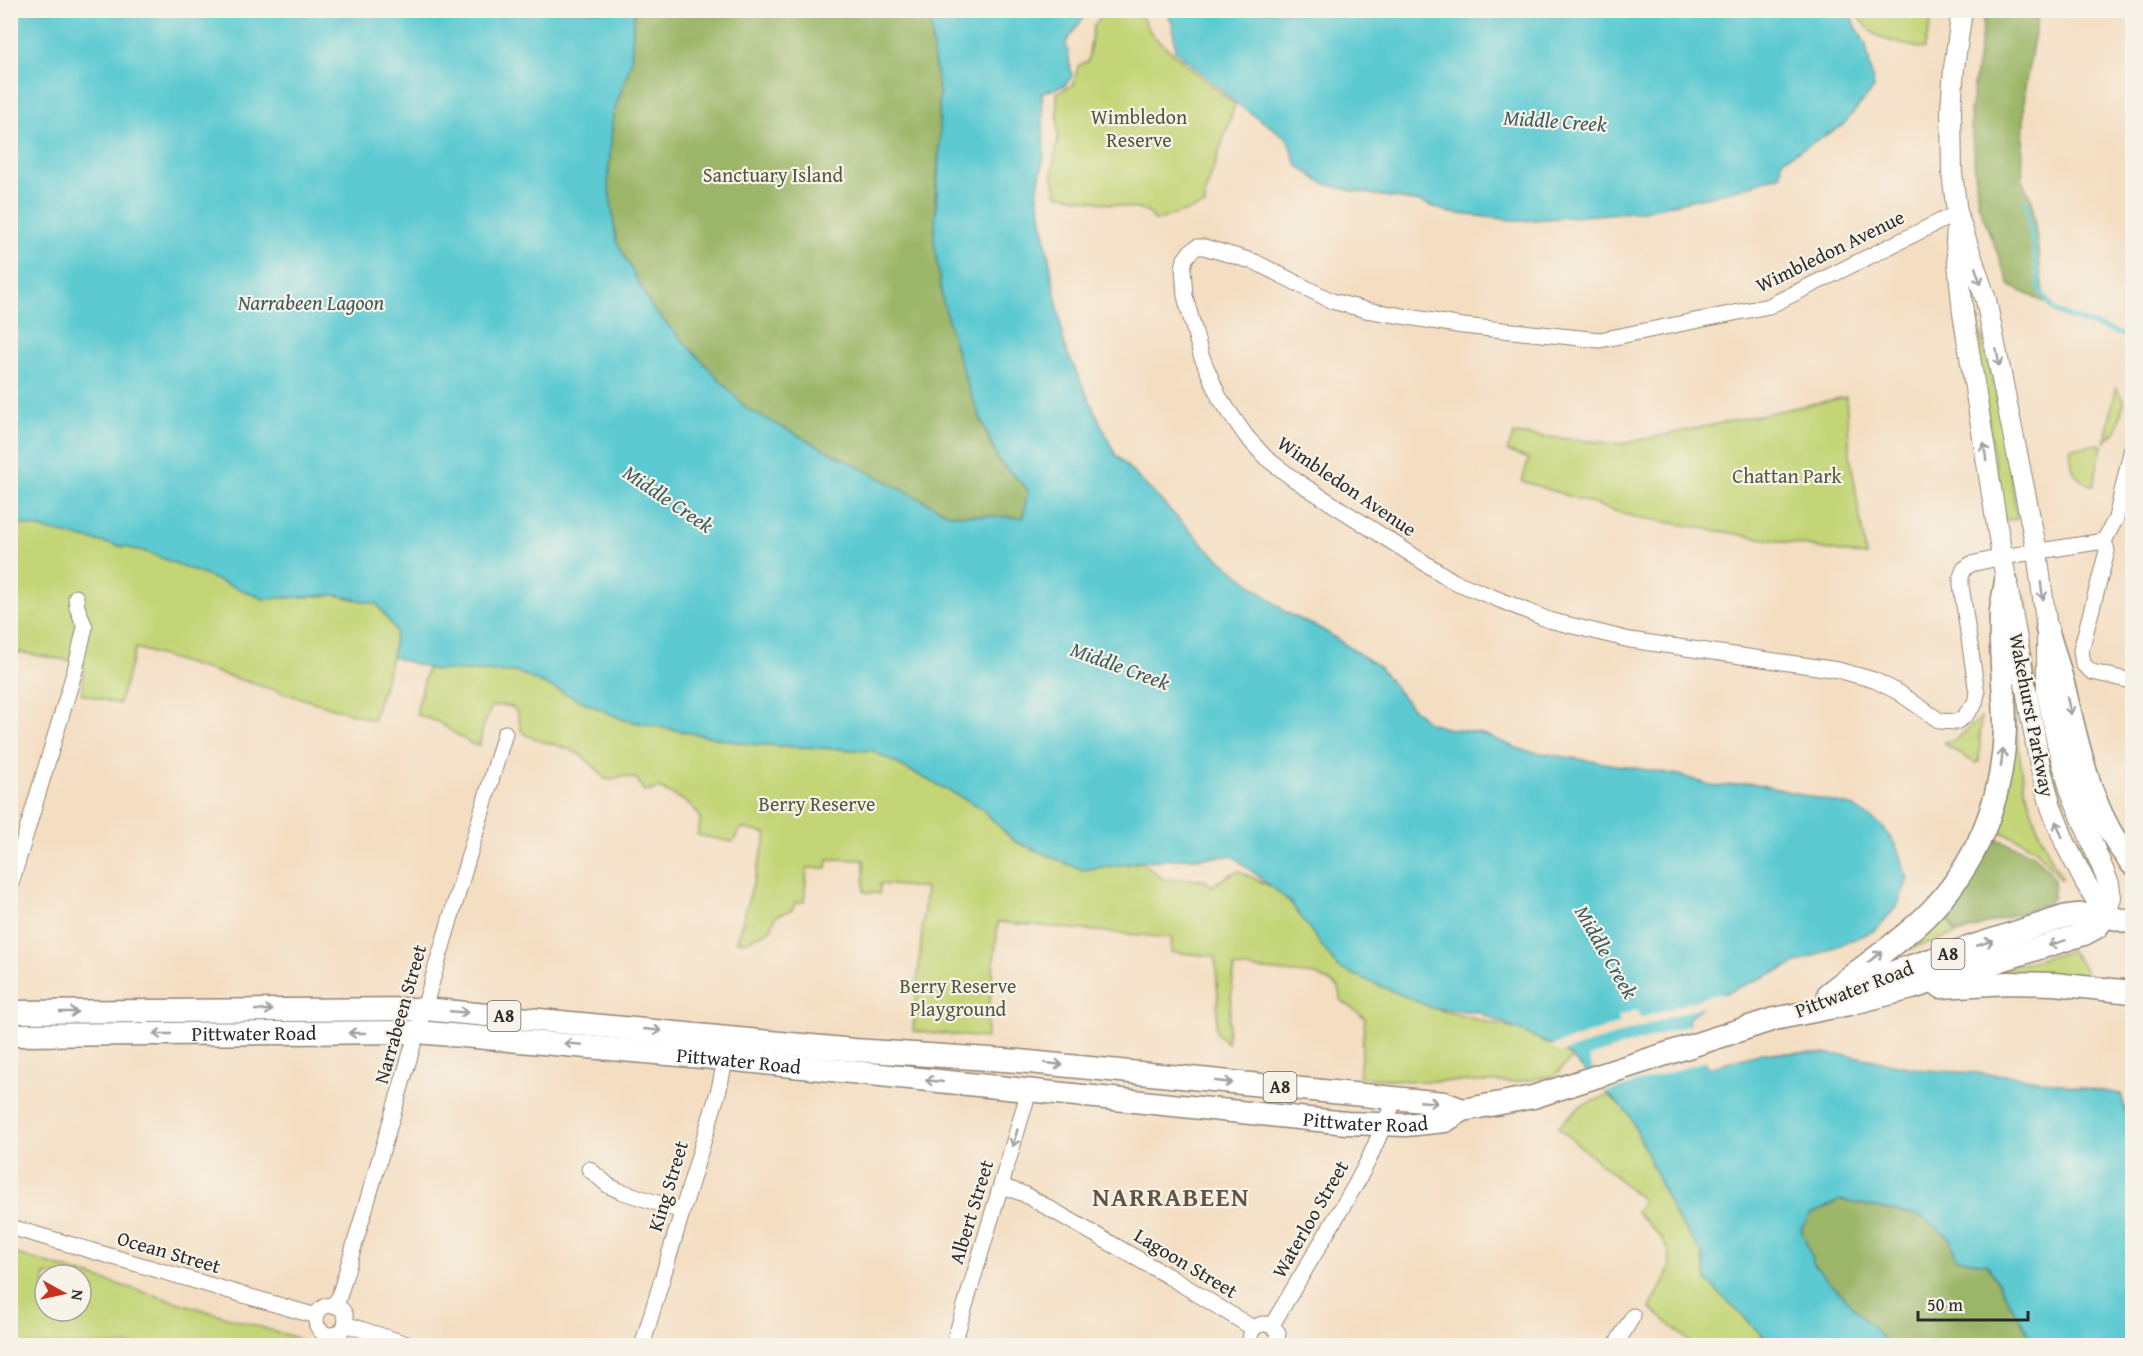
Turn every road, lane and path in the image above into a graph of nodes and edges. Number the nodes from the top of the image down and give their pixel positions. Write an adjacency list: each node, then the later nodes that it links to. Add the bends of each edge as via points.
1 (1962, 10): 2 (main road, Wakehurst Parkway, via 1951,108 1952,173)
2 (1958, 213): 3 (main road, Wakehurst Parkway, one-way to 3); 4 (main road, Wakehurst Parkway, via 1956,243); 8 (street, Wimbledon Avenue, via 1769,306 1600,340 1463,326 1366,310 1332,301 1255,262 1204,247 1197,247 1185,259 1185,296 1201,356 1219,397 1266,458 1453,581 1549,620 1630,640 1838,670 1874,680 1940,721 1956,722 1970,712 1977,693 1961,577 1971,564)
3 (1986, 300): 4 (main road); 7 (main road, Wakehurst Parkway, one-way to 7)
4 (1963, 313): 8 (main road, Wakehurst Parkway, one-way to 4)
5 (2133, 448): 6 (street, via 2116,518)
6 (2104, 541): 7 (street, Wimbledon Avenue); 12 (street, via 2107,551 2081,650 2083,664 2092,672)
7 (2037, 552): 8 (street, Wimbledon Avenue); 11 (main road, Wakehurst Parkway, one-way to 11)
8 (2002, 557): 9 (main road, Wakehurst Parkway)
9 (2006, 580): 16 (main road, Wakehurst Parkway, one-way to 9, via 2071,854 2051,807); 21 (highway, one-way to 9, via 1925,917 1949,892 1985,829 1996,793 2004,733 2001,610)
10 (76, 597): 15 (street, via 85,627)
11 (2047, 629): 14 (highway, one-way to 14, via 2092,795 2111,833); 16 (main road, Wakehurst Parkway, via 2047,692 2057,743 2070,789 2109,884)
12 (2133, 681)
13 (505, 733): 22 (street, Narrabeen Street)
14 (2133, 864)
15 (10, 887)
16 (2106, 915): 17 (highway, Pittwater Road / A8); 18 (highway); 19 (highway, Pittwater Road / A8, one-way to 19, via 2097,927 2084,934); 21 (highway, Pittwater Road / A8, one-way to 16, via 2059,918 2087,913)
17 (2133, 923)
18 (2133, 938)
19 (1912, 988): 20 (highway, Pittwater Road / A8, via 2008,983); 24 (highway, Pittwater Road / A8)
20 (2133, 992)
21 (1829, 993): 24 (highway, Pittwater Road / A8)
22 (424, 1009): 23 (highway, Pittwater Road / A8, one-way to 22); 25 (street, Narrabeen Street); 27 (highway, Pittwater Road / A8, one-way to 27)
23 (10, 1012)
24 (1774, 1019): 30 (highway, Pittwater Road / A8, via 1533,1097)
25 (417, 1032): 26 (highway, Pittwater Road / A8, one-way to 26); 27 (highway, Pittwater Road / A8, one-way to 25); 36 (street, Narrabeen Street)
26 (10, 1035)
27 (727, 1048): 28 (highway, Pittwater Road / A8, one-way to 27); 29 (highway, Pittwater Road / A8, one-way to 29, via 854,1050 1019,1060); 34 (street, King Street, via 719,1089)
28 (1029, 1091): 31 (highway, Pittwater Road / A8); 33 (street, Albert Street, one-way to 33)
29 (1395, 1099): 30 (highway, Pittwater Road / A8, one-way to 30, via 1444,1103); 31 (street, Waterloo Street)
30 (1463, 1110): 31 (highway, Pittwater Road / A8, via 1445,1121)
31 (1385, 1124): 40 (street, Waterloo Street, via 1356,1184)
32 (589, 1169): 34 (street, via 620,1191)
33 (1001, 1186): 41 (street, Lagoon Street, via 1024,1194); 44 (street, Albert Street)
34 (682, 1211): 43 (street, King Street)
35 (10, 1227): 37 (street, Ocean Street)
36 (334, 1305): 37 (street, via 323,1307); 39 (street, via 344,1312)
37 (316, 1316): 39 (street, via 320,1331 328,1335 337,1334)
38 (1633, 1316): 47 (street)
39 (345, 1324): 42 (street)
40 (1274, 1327): 41 (street, via 1260,1324); 46 (street)
41 (1253, 1328): 45 (street)
42 (413, 1346)
43 (642, 1346)
44 (953, 1346)
45 (1252, 1346)
46 (1276, 1346)
47 (1615, 1346)

